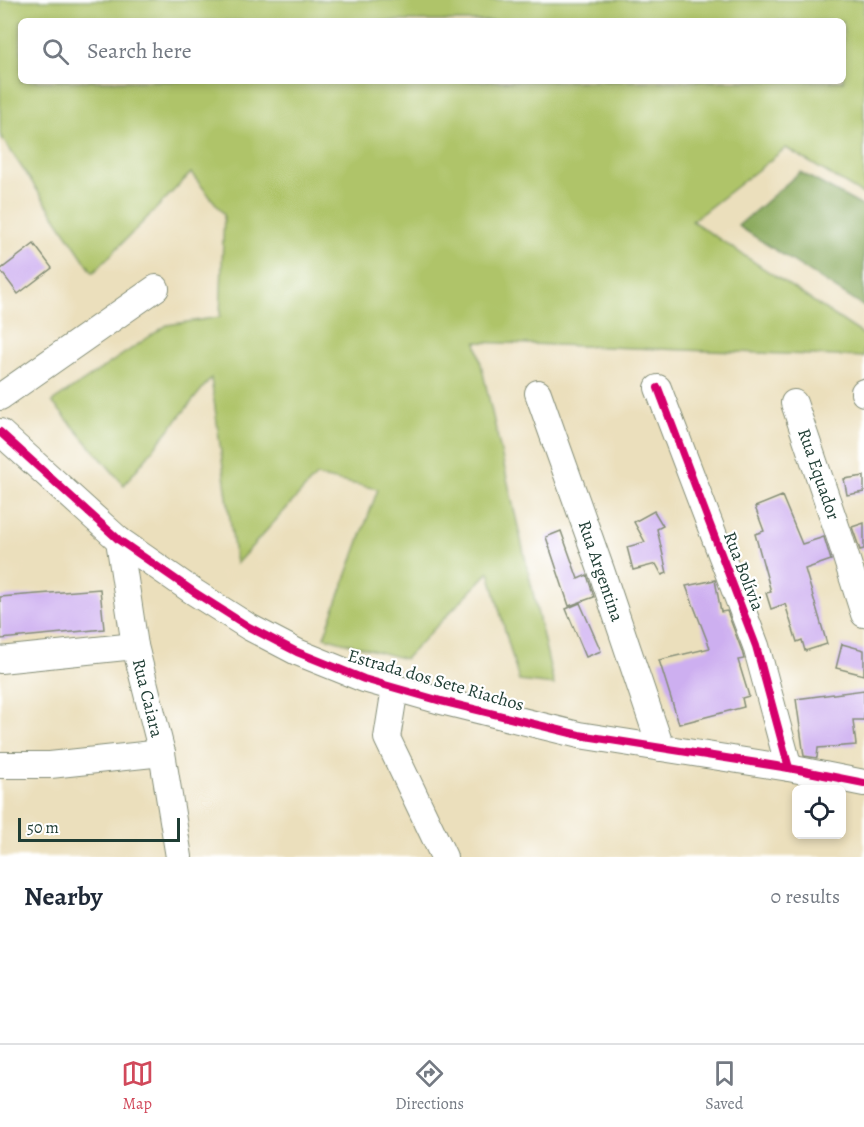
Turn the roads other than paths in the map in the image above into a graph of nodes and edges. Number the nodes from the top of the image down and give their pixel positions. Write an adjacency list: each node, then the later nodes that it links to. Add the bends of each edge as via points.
1 (156, 288): 4 (street)
2 (658, 388): 15 (street, Rua Bolívia, via 756,646)
3 (538, 393): 12 (street, Rua Argentina)
4 (0, 397)
5 (794, 403): 8 (street, Rua Equador)
6 (0, 432): 7 (street, Estrada dos Sete Riachos)
7 (119, 540): 9 (street, Rua Caiara); 11 (street, Estrada dos Sete Riachos, via 249,627 297,652)
8 (864, 614)
9 (135, 646): 10 (street); 13 (street, Rua Caiara)
10 (0, 660)
11 (395, 688): 12 (street, Estrada dos Sete Riachos, via 579,735); 18 (street, via 387,738)
12 (661, 748): 15 (street, Estrada dos Sete Riachos)
13 (162, 753): 14 (street, via 50,765); 17 (street, Rua Caiara)
14 (0, 765)
15 (789, 768): 16 (street, Estrada dos Sete Riachos)
16 (864, 783)
17 (180, 857)
18 (444, 857)

